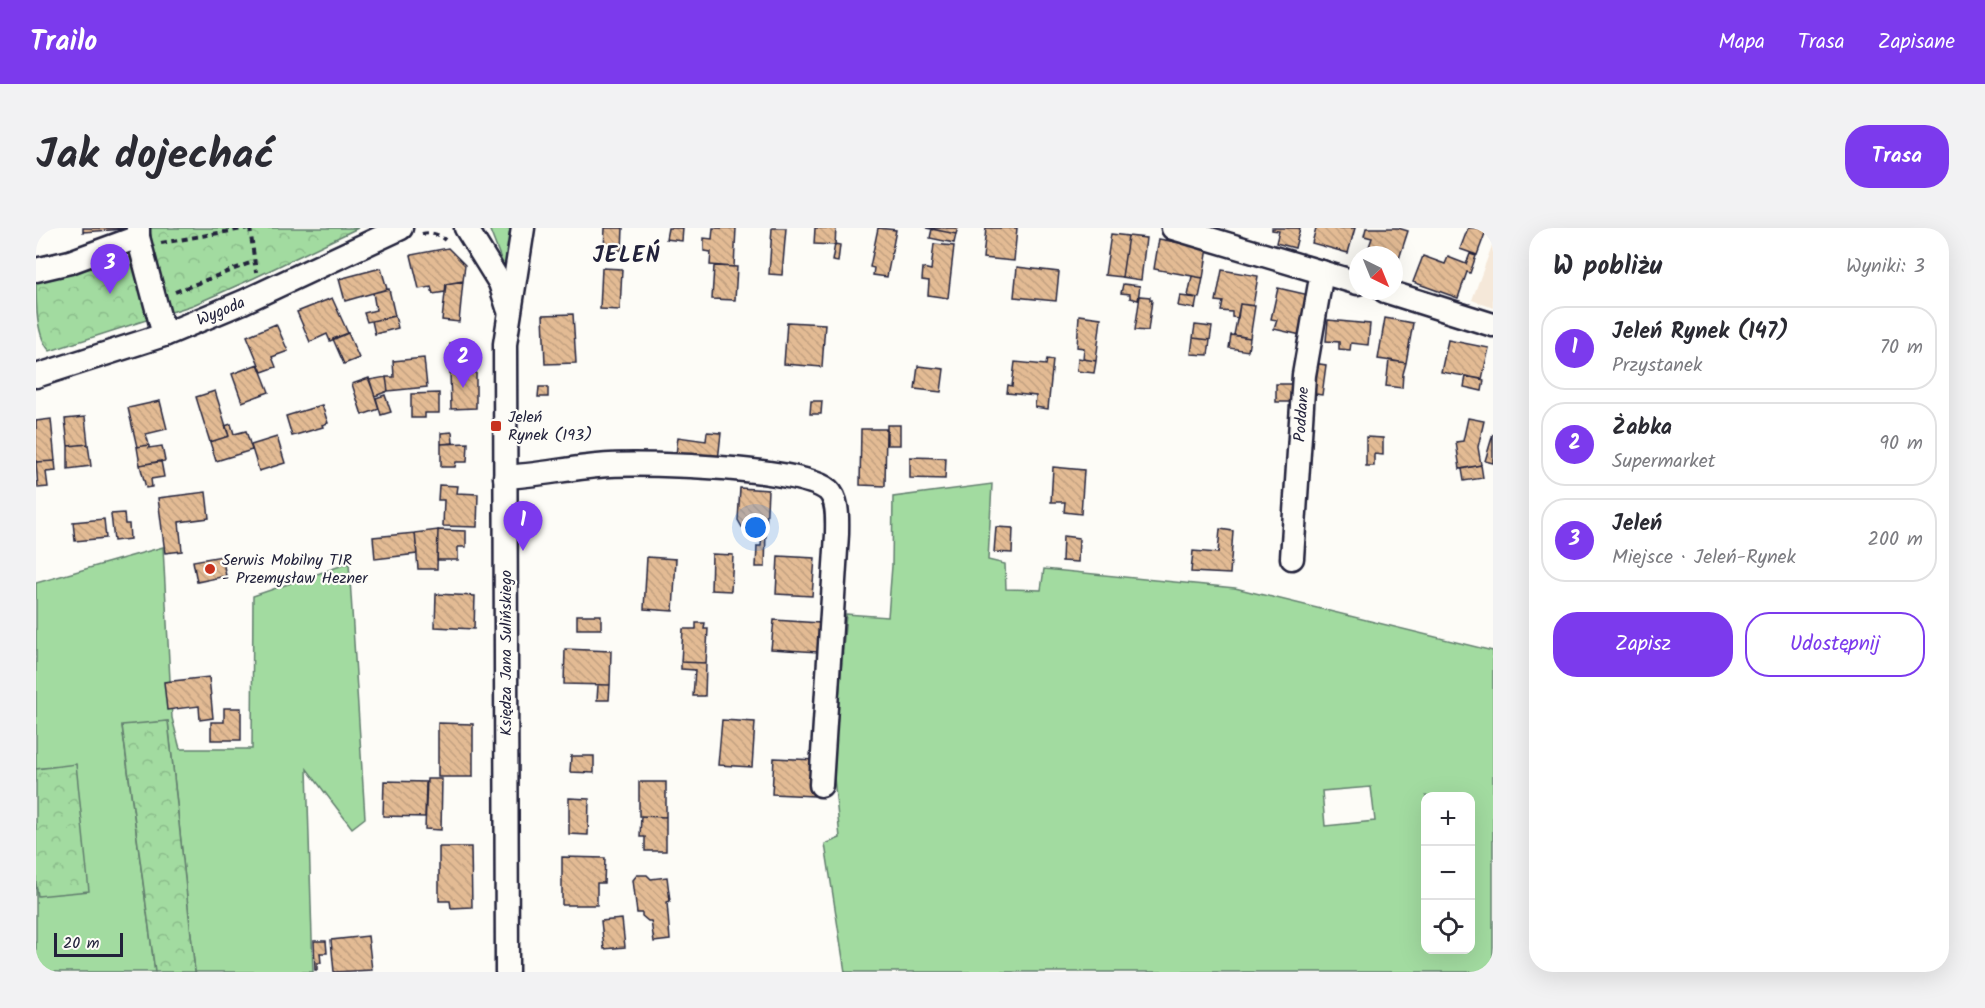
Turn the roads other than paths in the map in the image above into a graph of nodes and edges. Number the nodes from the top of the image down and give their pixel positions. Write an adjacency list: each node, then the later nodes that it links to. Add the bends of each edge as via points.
1 (523, 228): 10 (street, Księdza Jana Sulińskiego)
2 (1173, 228): 7 (street)
3 (409, 232): 12 (street, Wygoda)
4 (139, 237): 6 (street); 12 (street)
5 (459, 237): 10 (street, via 500,283)
6 (36, 270)
7 (1322, 272): 8 (street); 15 (street, Poddane, via 1304,375)
8 (1349, 280)
9 (1403, 297): 11 (street)
10 (509, 309): 14 (street, Księdza Jana Sulińskiego, via 505,344)
11 (1493, 325)
12 (164, 335): 13 (street, Wygoda)
13 (36, 376)
14 (505, 477): 16 (street, via 638,465 760,471 807,480 829,491 837,507 837,534); 17 (street, Księdza Jana Sulińskiego)
15 (1292, 558)
16 (821, 785)
17 (507, 972)

